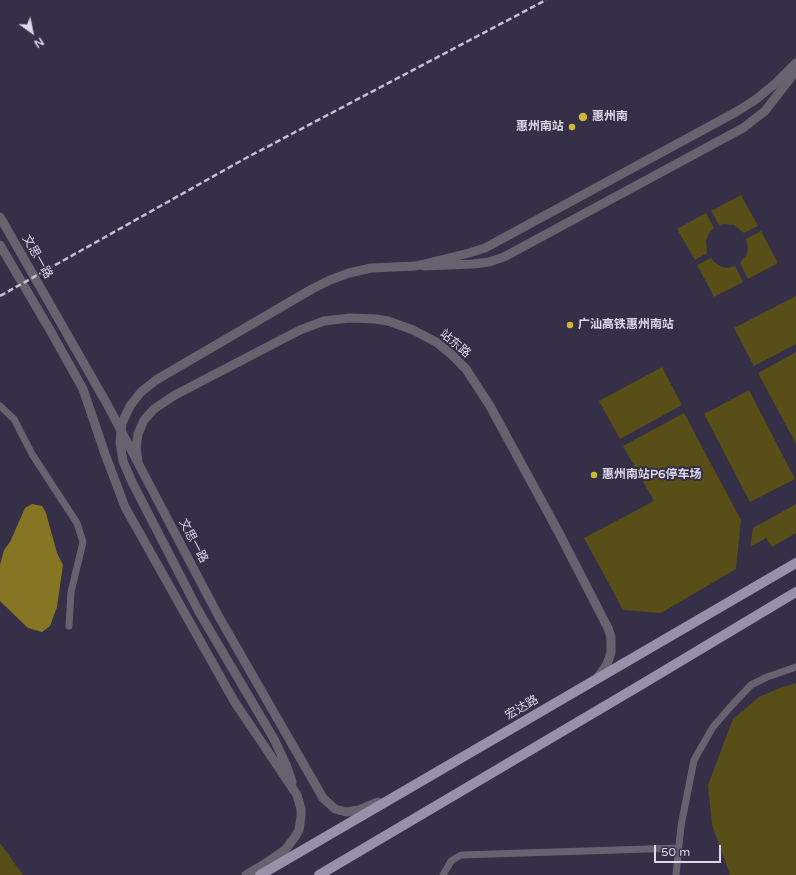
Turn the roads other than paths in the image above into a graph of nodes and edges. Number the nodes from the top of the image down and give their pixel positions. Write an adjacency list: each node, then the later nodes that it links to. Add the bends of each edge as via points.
1 (796, 63): 5 (street, bridge, via 771,87 736,112 485,248)
2 (796, 71): 5 (street, bridge, via 765,111 743,128 504,257 473,264)
3 (0, 217): 7 (street, 文思一路)
4 (0, 245): 13 (street, via 83,389 125,507 234,701)
5 (416, 266): 13 (street, bridge, via 371,268 349,273 305,293 156,380 141,392 130,406 122,423 120,447 132,482 199,612 274,738)
6 (0, 406): 10 (street, via 14,419 32,454 77,523 83,542 71,592)
7 (138, 461): 12 (street, 站东路, via 138,434 144,420 154,409 300,330 324,321 350,318 382,320 413,330 436,342 466,369 490,406 560,533 608,628 612,644 609,659 602,673); 14 (street, 文思一路, via 219,617 323,798 335,809 353,812)
8 (796, 564): 12 (main road, 宏达路)
9 (796, 592): 18 (main road)
10 (69, 626)
11 (796, 667): 15 (street, via 751,685 713,727 694,760)
12 (590, 683): 14 (main road, 宏达路)
13 (294, 788): 16 (street, via 301,809 301,823 295,837 285,850)
14 (403, 792): 17 (main road, 宏达路)
15 (679, 848): 19 (street, via 461,855 451,861); 20 (street)
16 (246, 875)
17 (260, 875)
18 (319, 875)
19 (443, 875)
20 (676, 875)

